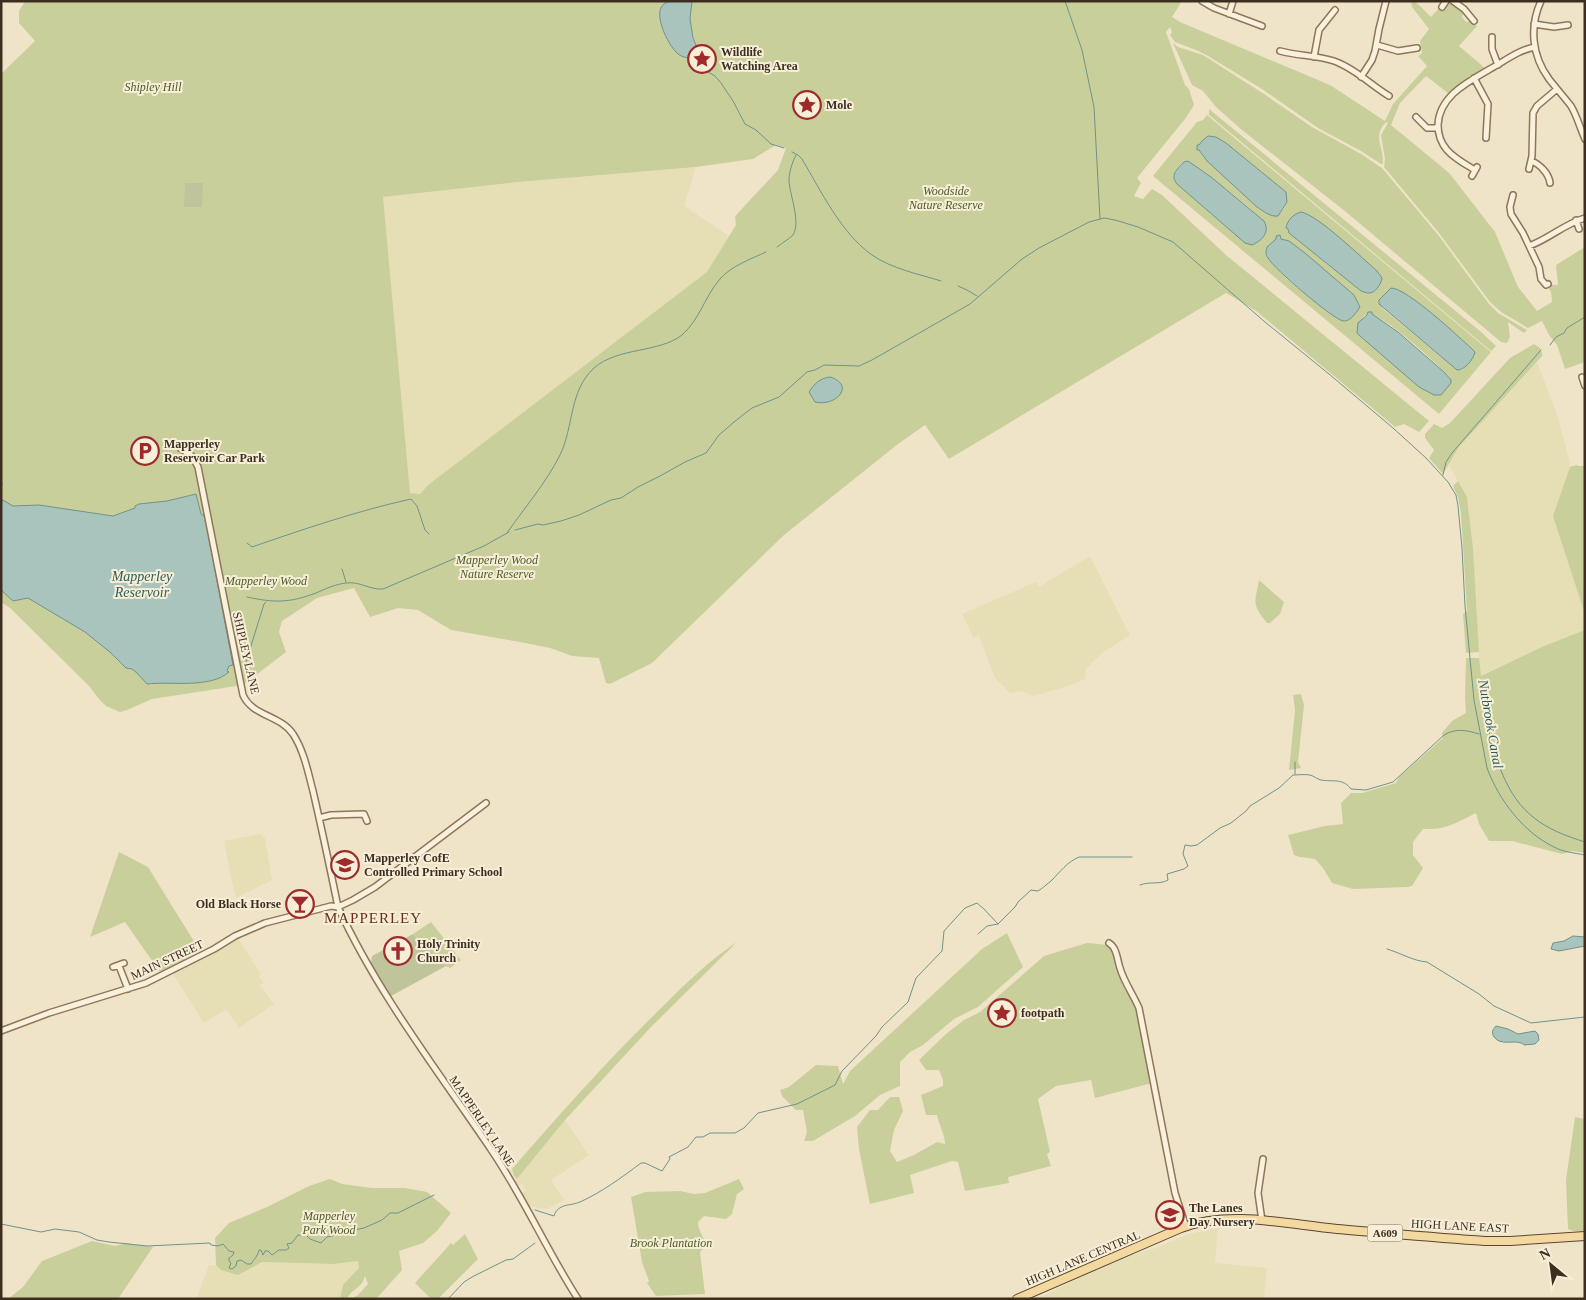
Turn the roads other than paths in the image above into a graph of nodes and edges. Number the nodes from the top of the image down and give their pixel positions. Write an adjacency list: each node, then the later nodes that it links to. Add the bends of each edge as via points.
1 (1233, 1): 9 (street)
2 (1386, 1): 15 (street)
3 (1446, 1): 7 (street)
4 (1452, 1): 10 (street)
5 (1206, 2): 9 (street)
6 (1539, 2): 11 (street)
7 (1442, 7)
8 (1335, 10): 20 (street, via 1319,30)
9 (1229, 14): 13 (street, via 1246,24)
10 (1474, 21)
11 (1534, 24): 12 (street); 16 (street)
12 (1568, 25)
13 (1262, 26)
14 (1492, 37): 22 (street, via 1492,49)
15 (1377, 45): 17 (street, via 1398,51); 23 (street)
16 (1535, 47): 22 (street, via 1520,50); 25 (street, via 1541,67)
17 (1417, 49)
18 (1280, 51): 19 (street)
19 (1290, 54): 20 (street); 21 (street)
20 (1314, 57): 23 (street, via 1336,62)
21 (1289, 60)
22 (1498, 65): 24 (street)
23 (1361, 77): 26 (street, via 1379,94)
24 (1474, 78): 29 (street, via 1488,104); 30 (street, via 1445,102)
25 (1556, 89): 32 (street, via 1574,111); 33 (street, via 1533,113)
26 (1389, 96)
27 (1416, 116): 30 (street, via 1427,128)
28 (1481, 122): 29 (street)
29 (1487, 123): 31 (street)
30 (1438, 128): 35 (street, via 1448,151)
31 (1486, 138)
32 (1585, 139)
33 (1531, 161): 34 (street); 36 (street)
34 (1529, 169)
35 (1475, 171)
36 (1551, 183)
37 (1513, 196): 41 (street, via 1507,212)
38 (1585, 218): 39 (street)
39 (1576, 220): 40 (street); 41 (street)
40 (1579, 229)
41 (1529, 246): 42 (street, via 1542,280)
42 (1548, 284)
43 (1582, 377): 44 (street)
44 (1585, 386)
45 (181, 449): 47 (street, SHIPLEY LANE, via 192,456 198,468 243,695 253,708 292,732 303,756)
46 (486, 803): 49 (street, MAIN STREET, via 394,873)
47 (319, 818): 48 (street, via 364,814); 49 (street, SHIPLEY LANE)
48 (367, 821)
49 (338, 907): 52 (street, MAIN STREET, via 265,923 160,977); 58 (street, MAPPERLEY LANE, via 364,958 497,1159)
50 (1109, 943): 56 (street, via 1139,1008 1175,1193)
51 (118, 965): 52 (street)
52 (128, 989): 53 (street, MAIN STREET)
53 (1, 1031)
54 (1262, 1159): 55 (street, via 1258,1193)
55 (1262, 1221): 56 (main road, HIGH LANE EAST / A609, via 1211,1221); 57 (main road, HIGH LANE EAST / A609, via 1485,1241)
56 (1186, 1227): 59 (main road, HIGH LANE CENTRAL / A609)
57 (1585, 1236)
58 (578, 1299)
59 (1017, 1299)

